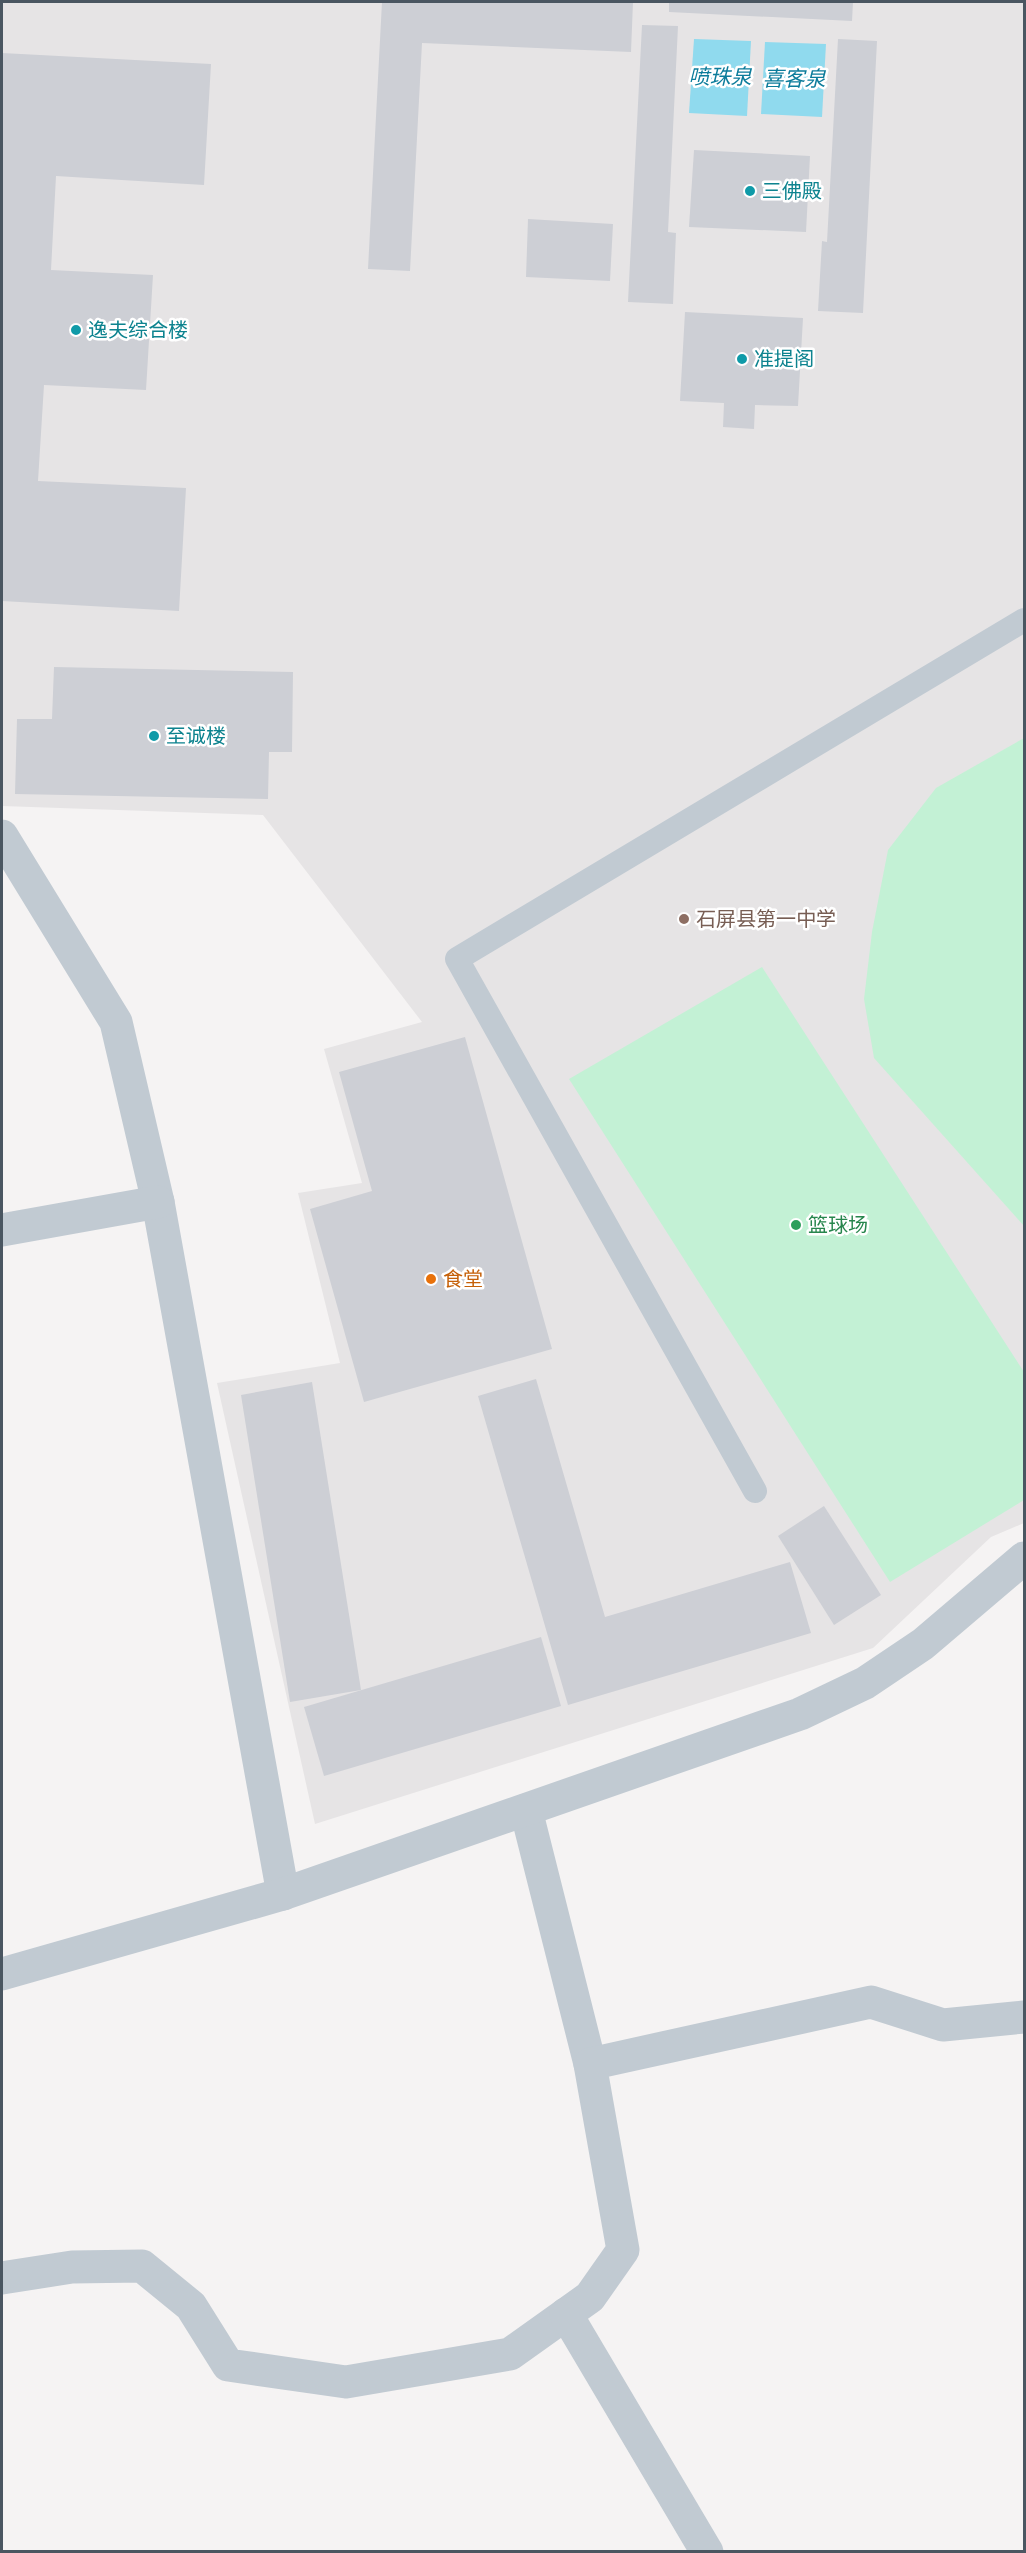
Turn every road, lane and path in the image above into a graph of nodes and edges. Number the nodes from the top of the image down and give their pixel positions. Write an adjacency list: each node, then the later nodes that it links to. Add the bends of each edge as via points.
1 (1024, 620): 5 (lane, via 457,959)
2 (2, 836): 3 (street, via 116,1022)
3 (158, 1202): 4 (street); 8 (street)
4 (2, 1230)
5 (755, 1491)
6 (1024, 1558): 7 (street, via 923,1644 856,1687 801,1714)
7 (526, 1810): 8 (street); 11 (street)
8 (284, 1894): 9 (street)
9 (2, 1974)
10 (1024, 2018): 11 (street, via 943,2025 871,2002)
11 (590, 2064): 13 (street, via 623,2250 590,2297)
12 (2, 2278): 13 (street, via 72,2267 141,2266 191,2306 228,2365 346,2382 510,2354)
13 (566, 2314): 14 (street)
14 (707, 2552)

